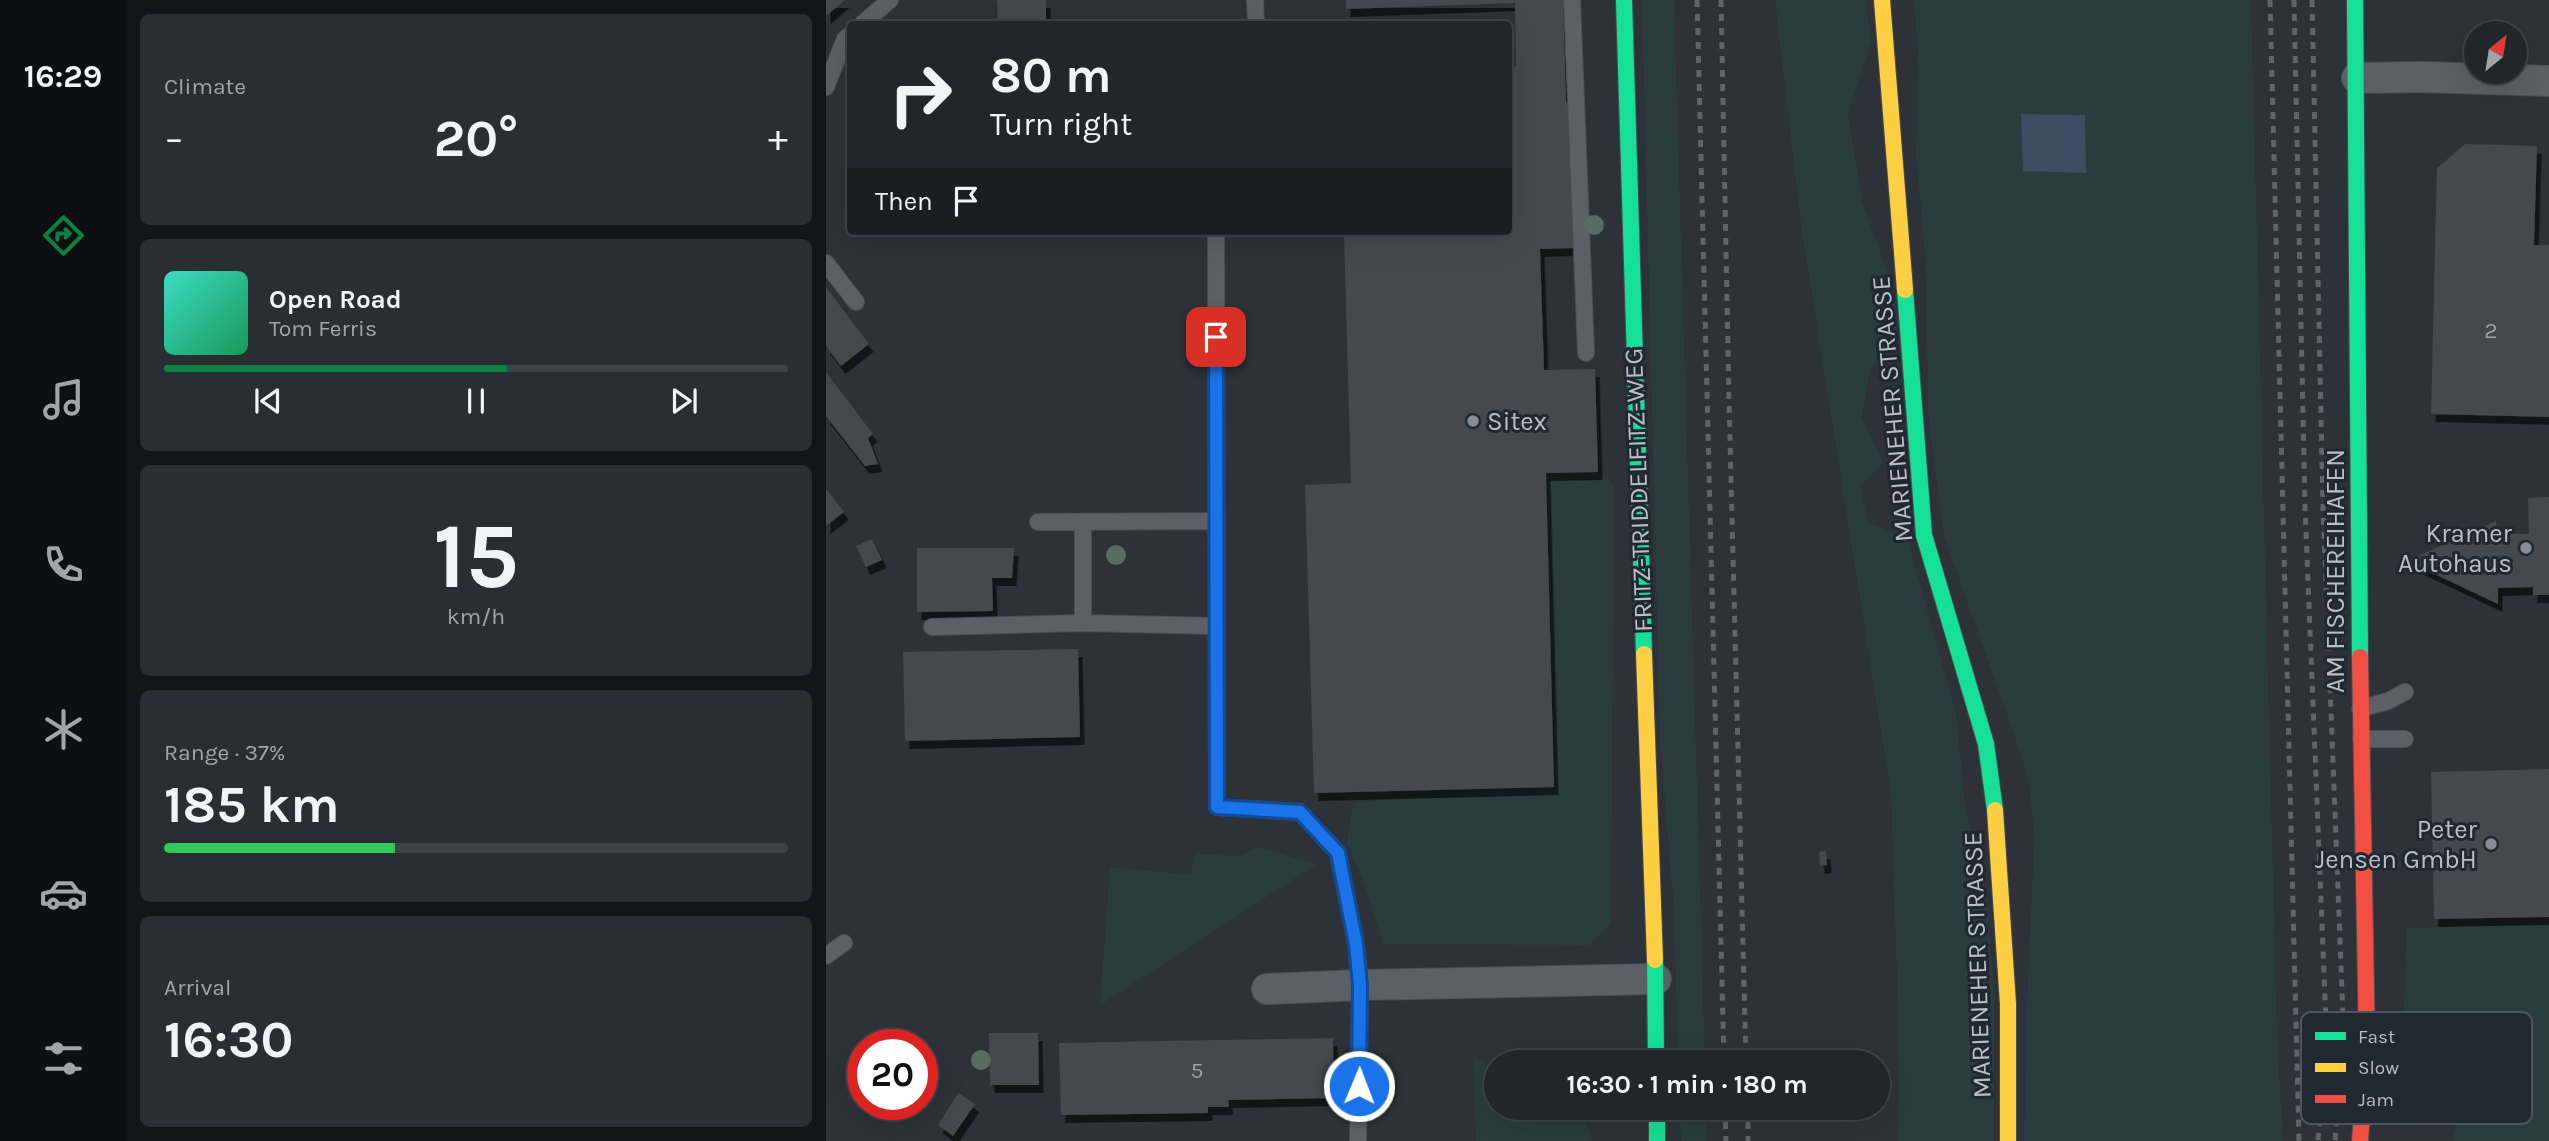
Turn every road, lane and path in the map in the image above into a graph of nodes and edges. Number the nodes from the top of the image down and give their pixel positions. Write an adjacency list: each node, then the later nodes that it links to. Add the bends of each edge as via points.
1 (890, 0): 7 (lane)
2 (1255, 0): 8 (lane)
3 (1572, 0): 16 (lane)
4 (1624, 0): 29 (street, FRITZ-TRIDDELFITZ-WEG)
5 (1882, 0): 37 (street, MARIENEHER STRASSE, via 1924,535 1986,744 1997,825 2008,1004)
6 (2355, 0): 10 (street, AM FISCHEREIHAFEN)
7 (866, 21)
8 (1256, 21)
9 (847, 37): 12 (lane)
10 (2357, 78): 11 (street); 24 (street, AM FISCHEREIHAFEN)
11 (2549, 81)
12 (826, 87)
13 (1216, 235): 19 (lane)
14 (826, 263): 15 (lane)
15 (856, 302)
16 (1586, 353)
17 (1038, 522): 18 (lane)
18 (1083, 522): 19 (lane); 20 (lane)
19 (1216, 522): 21 (lane)
20 (1083, 623): 21 (lane); 22 (lane)
21 (1216, 626): 30 (lane, via 1217,807 1300,812 1338,853)
22 (932, 627)
23 (2405, 692): 24 (lane)
24 (2360, 709): 25 (street, AM FISCHEREIHAFEN)
25 (2361, 739): 26 (lane); 32 (street, AM FISCHEREIHAFEN)
26 (2405, 739)
27 (844, 943): 28 (lane)
28 (826, 956)
29 (1656, 979): 30 (street); 33 (street, FRITZ-TRIDDELFITZ-WEG)
30 (1360, 985): 31 (street); 35 (lane)
31 (1268, 989)
32 (2366, 1012)
33 (1656, 1050)
34 (1657, 1120): 36 (street)
35 (1358, 1141)
36 (1657, 1141)
37 (2008, 1141)

